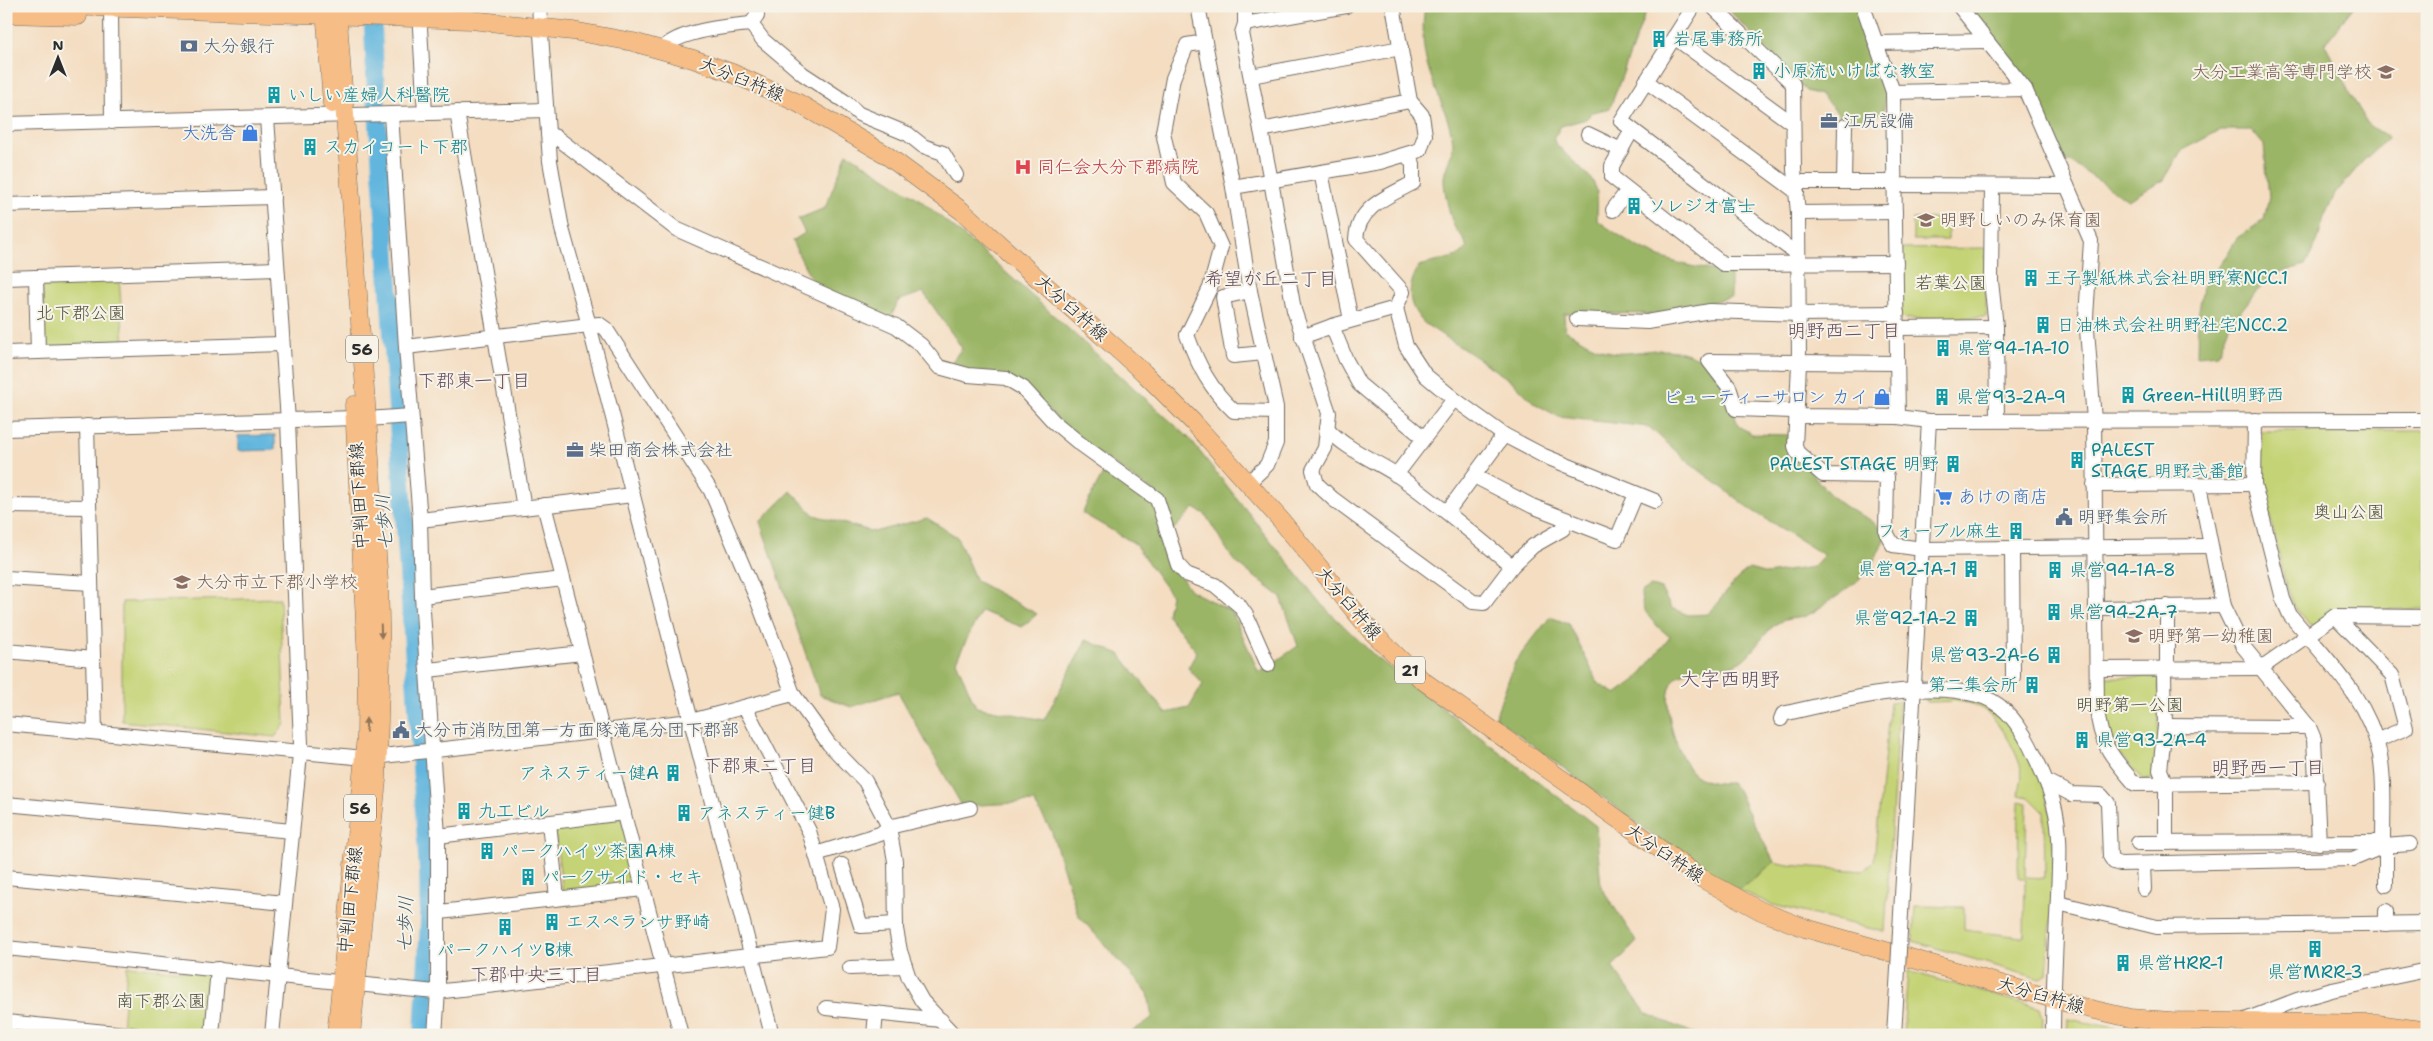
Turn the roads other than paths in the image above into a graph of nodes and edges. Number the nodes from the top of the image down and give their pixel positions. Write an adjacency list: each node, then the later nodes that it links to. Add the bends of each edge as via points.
1 (64, 6): 12 (main road, 大分臼杵線 / 21)
2 (538, 6): 18 (street)
3 (757, 6): 16 (street, via 757,16)
4 (1198, 6): 22 (street)
5 (1245, 6): 17 (street)
6 (1346, 6): 17 (street)
7 (1393, 6): 24 (street)
8 (1694, 6): 20 (street)
9 (1712, 6): 39 (street, via 1793,84)
10 (1864, 6): 23 (street)
11 (1959, 6): 21 (street)
12 (110, 13): 13 (main road, 大分臼杵線 / 21); 14 (main road, 大分臼杵線 / 21); 37 (street)
13 (6, 14)
14 (332, 17): 15 (main road, 大分臼杵線 / 21); 35 (main road, 中判田下郡線 / 56)
15 (384, 22): 18 (main road, 大分臼杵線 / 21, via 472,20); 19 (main road, 大分臼杵線 / 21)
16 (751, 24): 25 (street, via 720,27 682,38 668,43); 48 (street, via 763,40 803,74 859,114 944,153)
17 (1245, 24): 26 (street, via 1242,33)
18 (540, 27): 19 (main road, 大分臼杵線 / 21); 25 (main road, 大分臼杵線 / 21, via 602,36); 31 (street)
19 (420, 28): 33 (street)
20 (1674, 37): 27 (street); 39 (street)
21 (1986, 41): 23 (street); 28 (street)
22 (1205, 42): 54 (street); 89 (street, via 1187,45 1173,78 1163,132 1174,183 1206,213 1221,247 1210,288 1187,335 1210,386 1234,411)
23 (1877, 43): 29 (street)
24 (1400, 48): 26 (street); 30 (street)
25 (662, 50): 107 (main road, 大分臼杵線 / 21, via 732,73 798,103 885,154 932,188 999,242 1144,373)
26 (1251, 76): 41 (street)
27 (1646, 80): 42 (street, via 1621,121); 55 (street)
28 (2025, 89): 29 (street); 53 (street)
29 (1893, 92): 51 (street)
30 (1410, 101): 41 (street); 46 (street, via 1422,115 1425,135 1420,150)
31 (546, 110): 32 (street); 43 (street)
32 (457, 112): 33 (street); 77 (street)
33 (425, 113): 34 (street)
34 (390, 115): 35 (street); 80 (street)
35 (339, 116): 36 (street); 93 (main road, 中判田下郡線 / 56)
36 (268, 118): 37 (street); 57 (street)
37 (112, 122): 38 (street)
38 (6, 124)
39 (1793, 124): 55 (street)
40 (1845, 126): 50 (street)
41 (1261, 130): 49 (street)
42 (1632, 130): 45 (street); 62 (street)
43 (548, 134): 73 (street, via 562,229); 139 (street, via 676,229 896,326 921,345 939,367 968,375 1006,378 1024,388 1054,422 1157,499 1178,565 1186,574 1215,584 1239,605)
44 (1588, 134): 45 (street)
45 (1621, 150): 56 (street, via 1612,166 1612,176)
46 (1407, 155): 47 (street); 68 (street, via 1413,164 1413,183 1373,205 1357,226 1356,233 1356,239 1403,292)
47 (1320, 172): 49 (street); 72 (street)
48 (956, 174)
49 (1272, 181): 54 (street); 78 (street, via 1294,310)
50 (1844, 182): 51 (street, via 1891,182); 55 (street)
51 (1894, 185): 52 (street); 60 (street)
52 (1992, 186): 53 (street); 75 (street, via 1991,281)
53 (2067, 186): 95 (street, via 2090,241 2086,316)
54 (1234, 187): 67 (street)
55 (1797, 187): 61 (street)
56 (1628, 190): 59 (street); 62 (street, via 1723,264)
57 (273, 197): 58 (street); 64 (street)
58 (6, 205)
59 (1613, 210)
60 (1895, 212): 61 (street); 63 (street)
61 (1798, 213): 62 (street)
62 (1798, 260): 63 (street); 70 (street)
63 (1896, 263): 69 (street)
64 (277, 269): 65 (street); 79 (street)
65 (36, 277): 66 (street); 81 (street)
66 (6, 278)
67 (1250, 292): 83 (street); 83 (street, via 1223,297 1233,356)
68 (1396, 308): 72 (street); 88 (street, via 1406,346 1425,375)
69 (1897, 313): 70 (street); 76 (street)
70 (1798, 314): 71 (street, via 1710,311 1647,322); 86 (street)
71 (1577, 319)
72 (1351, 320): 74 (street)
73 (589, 325): 77 (street); 84 (street, via 599,324 606,329); 87 (street)
74 (1332, 326): 78 (street); 104 (street, via 1360,384)
75 (1996, 327): 76 (street); 94 (street)
76 (1897, 328): 85 (street)
77 (495, 336): 80 (street); 117 (street)
78 (1302, 337): 101 (street, via 1328,412)
79 (282, 344): 81 (street); 98 (street)
80 (406, 347): 90 (street)
81 (38, 352): 82 (street)
82 (6, 353)
83 (1264, 353): 89 (street)
84 (625, 360): 87 (street, via 609,363); 146 (street, via 711,491)
85 (1897, 363): 86 (street); 92 (street)
86 (1799, 364): 91 (street); 91 (street, via 1710,361 1729,387 1736,409 1792,411)
87 (601, 372): 112 (street)
88 (1454, 399): 103 (street); 104 (street)
89 (1276, 412): 107 (street, via 1276,443 1267,465)
90 (409, 416): 93 (street); 119 (street)
91 (1798, 416): 92 (street); 124 (street, via 1797,452 1823,474 1887,476 1886,532 1893,545)
92 (1898, 417): 99 (street)
93 (368, 418): 98 (street); 158 (main road, 中判田下郡線 / 56, via 380,592 381,658)
94 (1997, 420): 95 (street); 99 (street)
95 (2094, 420): 96 (street); 109 (street)
96 (2254, 420): 97 (street); 108 (street)
97 (2427, 420)
98 (288, 421): 100 (street); 157 (street)
99 (1929, 421): 124 (street)
100 (87, 426): 102 (street); 116 (street)
101 (1327, 428): 105 (street, via 1336,439); 125 (street, via 1325,448 1313,470 1318,484 1333,500 1473,602 1484,603)
102 (6, 429)
103 (1504, 435): 106 (street); 111 (street, via 1544,456)
104 (1424, 438): 105 (street)
105 (1396, 475): 118 (street)
106 (1474, 476): 118 (street); 120 (street)
107 (1248, 483): 197 (main road, 大分臼杵線 / 21, via 1371,631 1407,667 1443,697 1693,873 1761,912 1805,928)
108 (2254, 484): 110 (street); 135 (street, via 2283,599 2290,615)
109 (2094, 485): 110 (street); 122 (street)
110 (2198, 485): 121 (street)
111 (1636, 494): 113 (street); 120 (street, via 1617,539)
112 (633, 495): 114 (street); 149 (street)
113 (1655, 501)
114 (544, 505): 117 (street); 127 (street)
115 (6, 506): 116 (street)
116 (89, 507): 128 (street)
117 (524, 508): 119 (street)
118 (1447, 512): 125 (street)
119 (420, 520): 129 (street)
120 (1566, 520): 125 (street, via 1563,529 1533,546)
121 (2210, 546): 122 (street); 131 (street)
122 (2094, 547): 123 (street); 132 (street)
123 (2012, 548): 124 (street); 144 (street)
124 (1922, 549): 145 (street)
125 (1512, 566)
126 (6, 578): 128 (street)
127 (563, 579): 129 (street); 137 (street)
128 (91, 583): 138 (street)
129 (422, 596): 143 (street)
130 (2167, 606): 131 (street); 132 (street); 142 (street)
131 (2223, 606): 140 (street, via 2242,645)
132 (2096, 608): 141 (street)
133 (2335, 616): 134 (street); 135 (street); 155 (street, via 2392,675 2406,728)
134 (2427, 617)
135 (2308, 636): 140 (street); 155 (street, via 2356,696)
136 (6, 652): 138 (street)
137 (582, 653): 143 (street); 153 (street)
138 (93, 659): 154 (street)
139 (1268, 665)
140 (2261, 668): 142 (street); 152 (street)
141 (2097, 669): 142 (street); 161 (street, via 2098,723 2107,749 2136,784)
142 (2165, 669): 151 (street)
143 (428, 670): 156 (street)
144 (2013, 677)
145 (1914, 689): 148 (street, via 1783,714); 159 (street, via 1976,694 1998,705 2020,727); 216 (street, bridge)
146 (793, 694): 147 (street); 166 (street, via 829,744 865,782)
147 (745, 707): 149 (street); 174 (street, via 809,832)
148 (1781, 719)
149 (691, 721): 153 (street); 188 (street)
150 (6, 724): 154 (street)
151 (2165, 726): 152 (street); 161 (street, via 2160,770)
152 (2309, 727): 160 (street, via 2315,749)
153 (603, 731): 156 (street); 164 (street)
154 (95, 732): 157 (street)
155 (2376, 741): 172 (street, via 2383,785)
156 (433, 751): 158 (street); 168 (street)
157 (300, 752): 158 (street); 167 (street)
158 (372, 757): 195 (main road, 中判田下郡線 / 56)
159 (2046, 781): 175 (street, via 2071,794 2100,795 2108,803 2110,856 2120,864); 183 (street, via 2057,822)
160 (2317, 782): 161 (street); 171 (street)
161 (2166, 784): 170 (street)
162 (6, 804): 167 (street)
163 (970, 808): 166 (street)
164 (624, 813): 165 (street); 179 (street)
165 (549, 822): 168 (street); 181 (street)
166 (889, 827): 174 (street, via 880,834); 186 (street, via 895,861)
167 (292, 831): 182 (street)
168 (438, 836): 184 (street)
169 (2138, 843): 170 (street)
170 (2166, 843): 171 (street)
171 (2319, 843): 172 (street)
172 (2384, 844): 173 (street); 175 (street, via 2353,859); 178 (street)
173 (2410, 844)
174 (816, 854): 188 (street, via 832,909 828,947)
175 (2143, 864): 180 (street)
176 (842, 865): 186 (street, via 861,926)
177 (6, 877): 182 (street)
178 (2386, 885)
179 (643, 888): 181 (street); 189 (street)
180 (2144, 889)
181 (557, 898): 184 (street)
182 (285, 903): 194 (street)
183 (2058, 903): 185 (street, via 2157,927 2386,918); 197 (street)
184 (440, 912): 196 (street)
185 (2427, 923)
186 (896, 924): 190 (street)
187 (6, 948): 192 (street)
188 (752, 955): 189 (street); 213 (street)
189 (663, 965): 196 (street); 212 (street)
190 (905, 966): 191 (street); 200 (street, via 922,1000)
191 (850, 968)
192 (218, 969): 194 (street); 207 (street)
193 (2427, 970): 202 (street, via 2332,990)
194 (278, 975): 195 (street); 208 (street)
195 (349, 982): 196 (street); 209 (main road, 中判田下郡線 / 56); 210 (main road, 中判田下郡線 / 56)
196 (437, 991): 211 (street)
197 (2053, 998): 202 (main road, 大分臼杵線 / 21, via 2140,1019); 217 (street)
198 (826, 1008): 199 (street)
199 (876, 1013): 200 (street); 214 (street)
200 (941, 1020): 215 (street)
201 (6, 1022): 206 (street)
202 (2239, 1022): 204 (main road, 大分臼杵線 / 21)
203 (2427, 1025): 204 (street)
204 (2407, 1027): 205 (main road, 大分臼杵線 / 21)
205 (2427, 1031)
206 (136, 1035)
207 (212, 1035)
208 (272, 1035)
209 (336, 1035)
210 (351, 1035)
211 (435, 1035)
212 (681, 1035)
213 (772, 1035)
214 (874, 1035)
215 (954, 1035)
216 (1894, 1035)
217 (2053, 1035)

